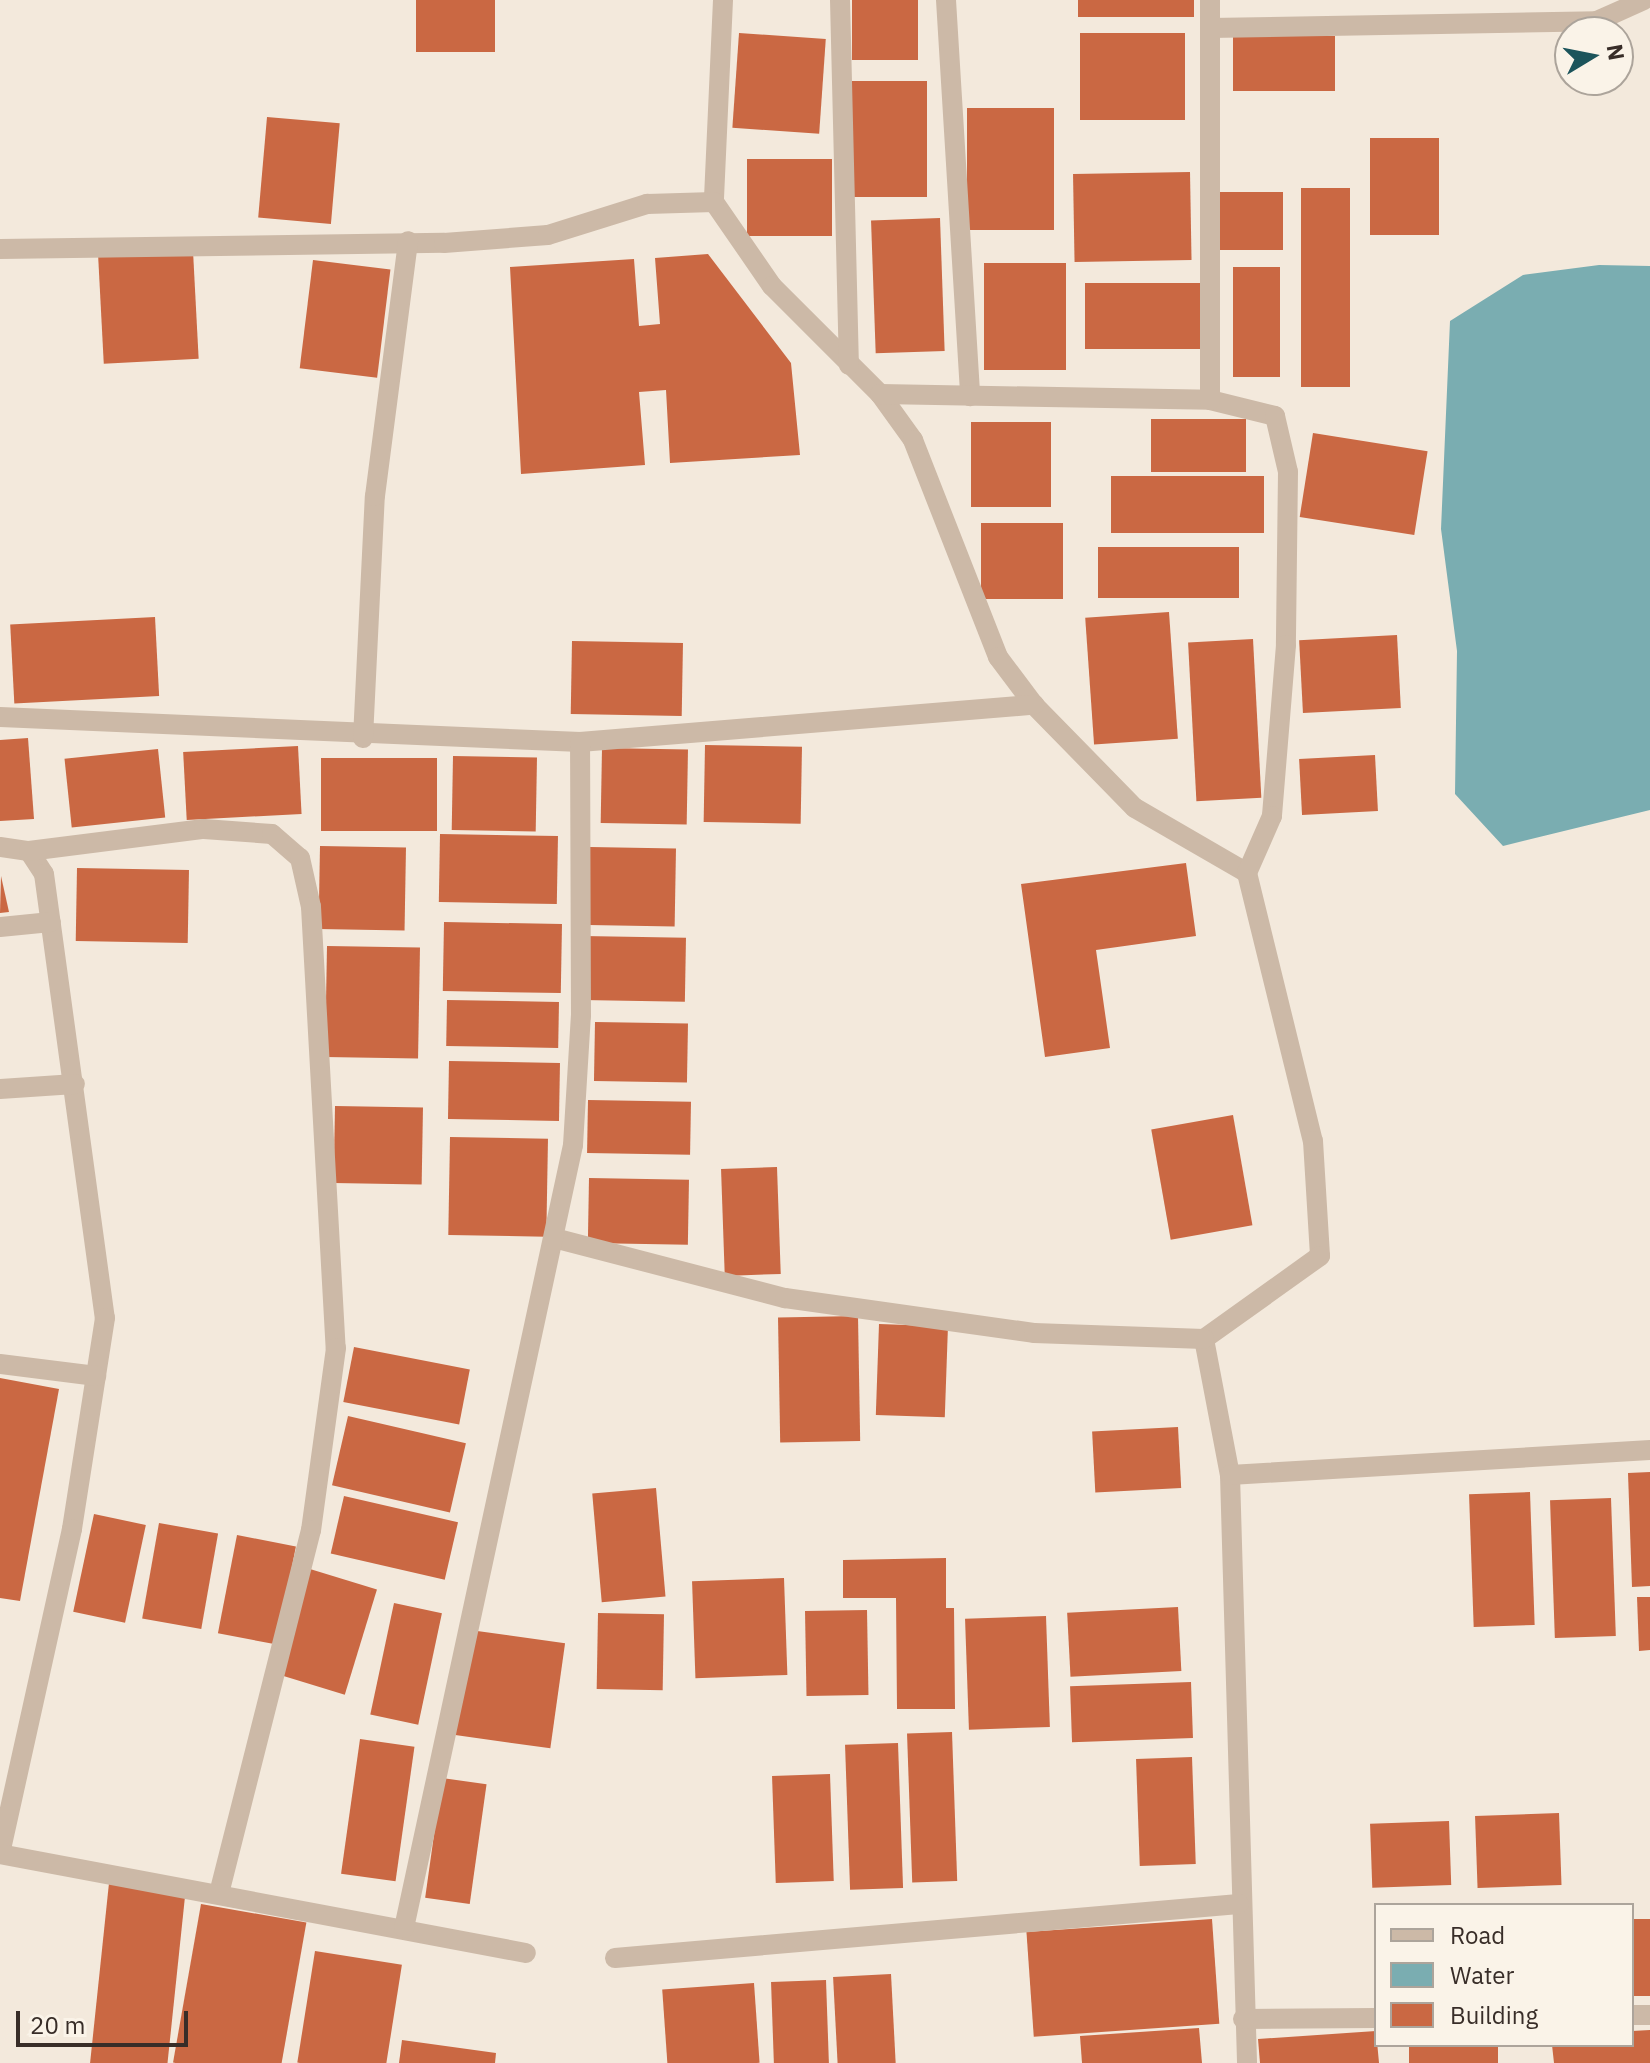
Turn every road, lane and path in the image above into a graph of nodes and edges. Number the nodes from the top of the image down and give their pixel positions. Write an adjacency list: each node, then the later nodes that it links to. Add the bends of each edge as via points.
1 (723, 0): 7 (street)
2 (840, 0): 10 (street)
3 (946, 0): 12 (street)
4 (1210, 0): 6 (street)
5 (1644, 0): 6 (street, via 1597,21)
6 (1210, 28): 13 (street)
7 (714, 202): 8 (street, via 647,204 548,235); 10 (street, via 772,286)
8 (408, 241): 9 (street); 16 (street, via 375,496)
9 (0, 249)
10 (849, 365): 11 (street)
11 (880, 394): 12 (street); 14 (street, via 913,440 998,657)
12 (970, 396): 13 (street)
13 (1210, 400): 20 (street, via 1275,416 1288,472 1272,816)
14 (1034, 705): 17 (street); 20 (street, via 1135,808)
15 (0, 717): 16 (street)
16 (363, 738): 17 (street)
17 (580, 742): 25 (street, via 581,1016 573,1145)
18 (0, 847): 19 (street)
19 (29, 851): 21 (street, via 44,874); 32 (street, via 204,829 272,834 300,858 311,907 336,1348 311,1530)
20 (1247, 873): 26 (street, via 1313,1141 1320,1256)
21 (51, 922): 22 (street); 23 (street)
22 (0, 927)
23 (75, 1084): 24 (street); 28 (street, via 105,1318)
24 (0, 1089)
25 (554, 1238): 26 (street, via 785,1298 1034,1333); 34 (street)
26 (1204, 1339): 30 (street)
27 (0, 1364): 28 (street)
28 (96, 1376): 31 (street, via 42,1682)
29 (1650, 1450): 30 (street)
30 (1230, 1475): 33 (street)
31 (0, 1853): 32 (street)
32 (219, 1894): 34 (street)
33 (1239, 1904): 36 (street); 38 (street)
34 (404, 1928): 35 (street)
35 (526, 1953)
36 (615, 1958)
37 (1374, 2018): 38 (street)
38 (1243, 2019): 39 (street)
39 (1247, 2063)

